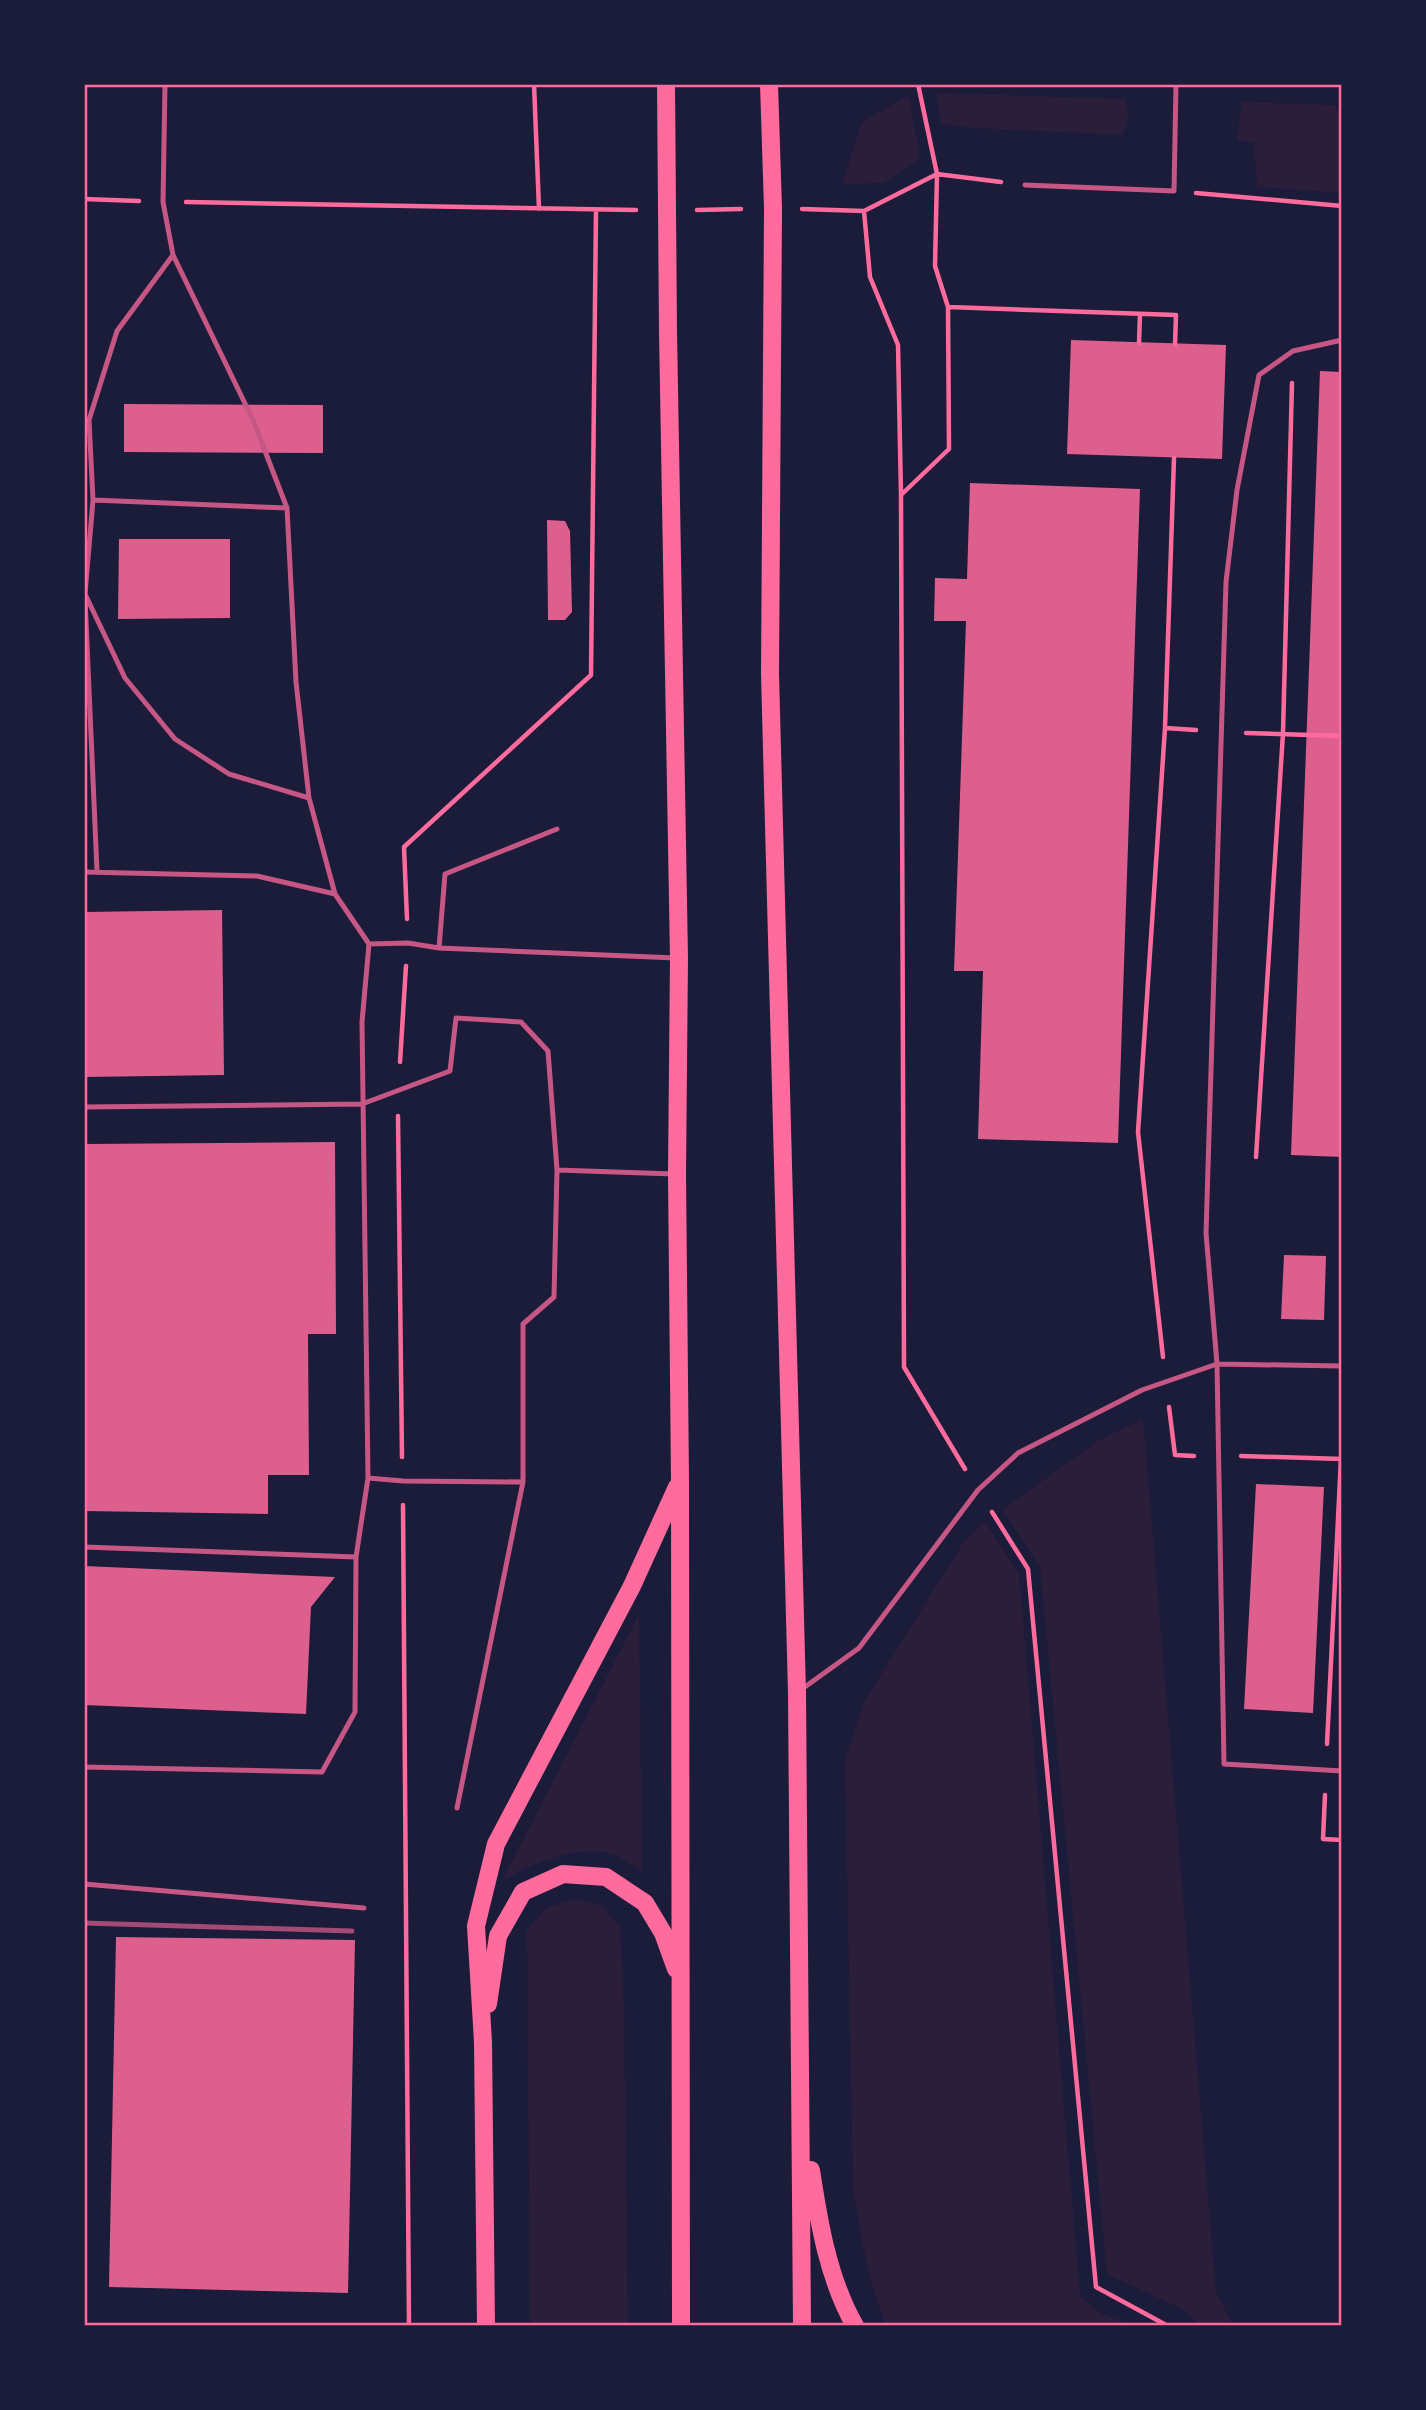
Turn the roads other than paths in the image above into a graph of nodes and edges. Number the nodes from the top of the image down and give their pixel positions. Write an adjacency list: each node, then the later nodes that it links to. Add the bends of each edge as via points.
1 (165, 84): 6 (lane, via 163,202)
2 (666, 84): 18 (main road)
3 (769, 84): 30 (main road, via 773,208 769,674)
4 (1177, 84): 5 (lane, via 1174,191)
5 (1025, 185)
6 (173, 255): 8 (lane, via 117,331 89,420); 9 (lane, via 253,420)
7 (1342, 340): 23 (lane, via 1293,351 1259,374 1237,490 1226,582 1206,1233)
8 (93, 500): 9 (lane); 10 (lane)
9 (287, 508): 11 (lane, via 296,682)
10 (85, 594): 11 (lane, via 125,678 175,739 229,774); 13 (lane)
11 (309, 798): 15 (lane)
12 (557, 829): 17 (lane, via 444,874)
13 (97, 871): 14 (lane); 15 (lane, via 257,876)
14 (84, 872)
15 (335, 894): 16 (lane)
16 (369, 944): 17 (lane); 19 (lane, via 362,1021)
17 (439, 948): 18 (lane)
18 (679, 958): 22 (main road)
19 (362, 1104): 20 (lane); 21 (lane, via 450,1071 456,1018 521,1022 548,1051); 25 (lane)
20 (84, 1107)
21 (557, 1170): 22 (lane); 27 (lane, via 554,1297 523,1324)
22 (677, 1174): 26 (main road)
23 (1217, 1364): 24 (lane); 30 (lane, via 1142,1390 1018,1453 978,1490 859,1648); 32 (lane, via 1224,1764)
24 (1342, 1366)
25 (368, 1478): 27 (lane); 29 (lane)
26 (680, 1480): 36 (main road); 37 (main road, via 632,1586 496,1844 476,1926)
27 (523, 1482): 33 (lane)
28 (84, 1547): 29 (lane)
29 (356, 1557): 31 (lane, via 355,1712 323,1772)
30 (797, 1693): 38 (main road)
31 (84, 1767)
32 (1342, 1771)
33 (457, 1808)
34 (84, 1884): 35 (lane)
35 (364, 1908)
36 (681, 1983): 37 (main road, via 663,1933 645,1903 606,1878 563,1874 523,1892 498,1936); 40 (main road)
37 (483, 2042): 39 (main road)
38 (801, 2104): 41 (main road); 42 (main road, via 820,2231)
39 (486, 2326)
40 (681, 2326)
41 (802, 2326)
42 (855, 2326)

